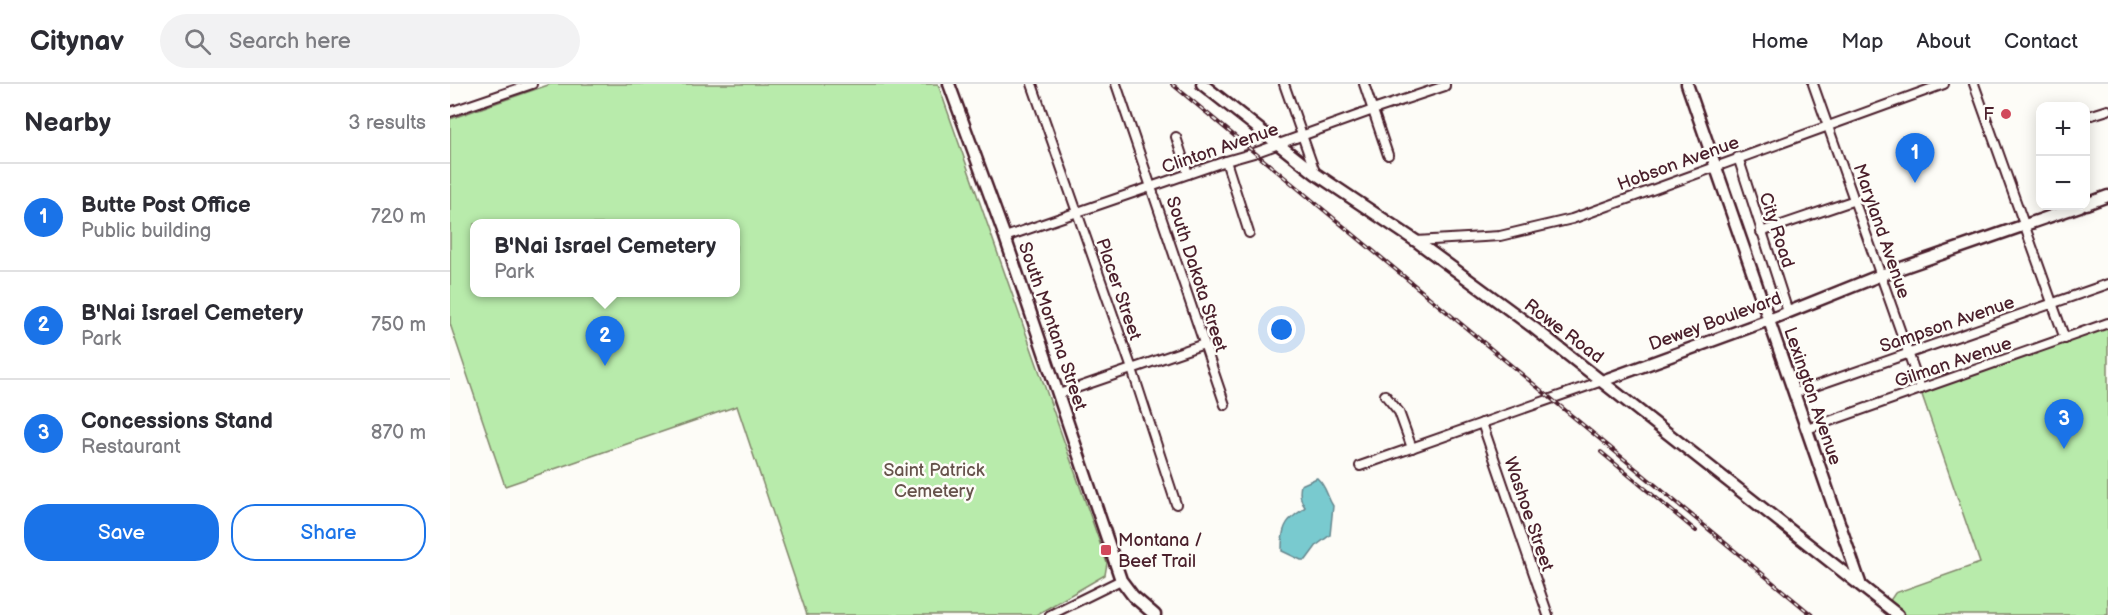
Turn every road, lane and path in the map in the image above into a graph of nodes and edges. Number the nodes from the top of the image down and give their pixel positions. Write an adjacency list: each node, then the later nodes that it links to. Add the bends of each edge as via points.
1 (532, 84): 15 (street)
2 (949, 84): 36 (street, South Montana Street)
3 (1032, 84): 32 (street, Placer Street)
4 (1116, 84): 27 (street, South Dakota Street)
5 (1202, 84): 20 (street, Rowe Road)
6 (1284, 84): 18 (street)
7 (1364, 84): 13 (street)
8 (1813, 84): 17 (street, Maryland Avenue)
9 (1944, 84): 17 (street, Hobson Avenue)
10 (1974, 84): 33 (street)
11 (1445, 85): 13 (street, Clinton Avenue)
12 (1690, 85): 24 (street, Lexington Avenue)
13 (1373, 110): 18 (street, Clinton Avenue); 21 (street)
14 (2108, 110): 16 (street)
15 (450, 112)
16 (2092, 115)
17 (1828, 124): 22 (street, Hobson Avenue); 29 (street, Maryland Avenue)
18 (1302, 135): 20 (street, Clinton Avenue); 26 (street)
19 (1176, 137): 25 (street)
20 (1278, 145): 23 (street, Clinton Avenue); 26 (street, Rowe Road)
21 (1388, 154)
22 (1737, 158): 24 (street, Hobson Avenue); 35 (street, City Road)
23 (1226, 161): 25 (street, Clinton Avenue); 34 (street)
24 (1716, 166): 37 (street, Hobson Avenue, via 1572,219 1500,236); 42 (street, Lexington Avenue)
25 (1188, 174): 27 (street, Clinton Avenue)
26 (1316, 174): 37 (street, Rowe Road)
27 (1152, 186): 32 (street, Clinton Avenue); 45 (street, South Dakota Street)
28 (2108, 196): 30 (street)
29 (1855, 200): 35 (street); 38 (street, Maryland Avenue)
30 (2090, 202)
31 (2068, 210): 33 (street, Dewey Boulevard)
32 (1076, 213): 36 (street, Clinton Avenue); 47 (street, Placer Street)
33 (2025, 225): 38 (street, Dewey Boulevard); 40 (street)
34 (1249, 232)
35 (1761, 232): 41 (street, City Road)
36 (1005, 237): 51 (street, South Montana Street)
37 (1416, 241): 48 (street, Rowe Road)
38 (1881, 275): 41 (street, Dewey Boulevard); 46 (street, Maryland Avenue)
39 (2108, 284): 40 (street, Sampson Avenue)
40 (2053, 304): 44 (street); 46 (street, Sampson Avenue)
41 (1788, 312): 42 (street, Dewey Boulevard)
42 (1769, 320): 48 (street, Dewey Boulevard); 50 (street, Lexington Avenue)
43 (2108, 323): 44 (street, Gilman Avenue)
44 (2065, 339): 49 (street, Gilman Avenue)
45 (1204, 344): 47 (street); 53 (street, South Dakota Street)
46 (1908, 352): 49 (street, Maryland Avenue); 50 (street, Sampson Avenue)
47 (1132, 369): 51 (street); 58 (street, Placer Street)
48 (1602, 381): 54 (street, Dewey Boulevard); 60 (street, Rowe Road)
49 (1922, 388): 55 (street, Gilman Avenue)
50 (1795, 393): 55 (street, Lexington Avenue)
51 (1059, 394): 59 (street, South Montana Street)
52 (1385, 395): 56 (street, via 1399,412)
53 (1225, 405)
54 (1482, 423): 56 (street, Dewey Boulevard); 63 (street, Washoe Street)
55 (1807, 429): 60 (street, Lexington Avenue)
56 (1412, 448): 57 (street, Dewey Boulevard)
57 (1360, 466)
58 (1176, 504)
59 (1121, 580): 61 (street); 62 (street)
60 (1860, 584): 64 (street, Rowe Road)
61 (1050, 615)
62 (1155, 615)
63 (1548, 615)
64 (1898, 615)

